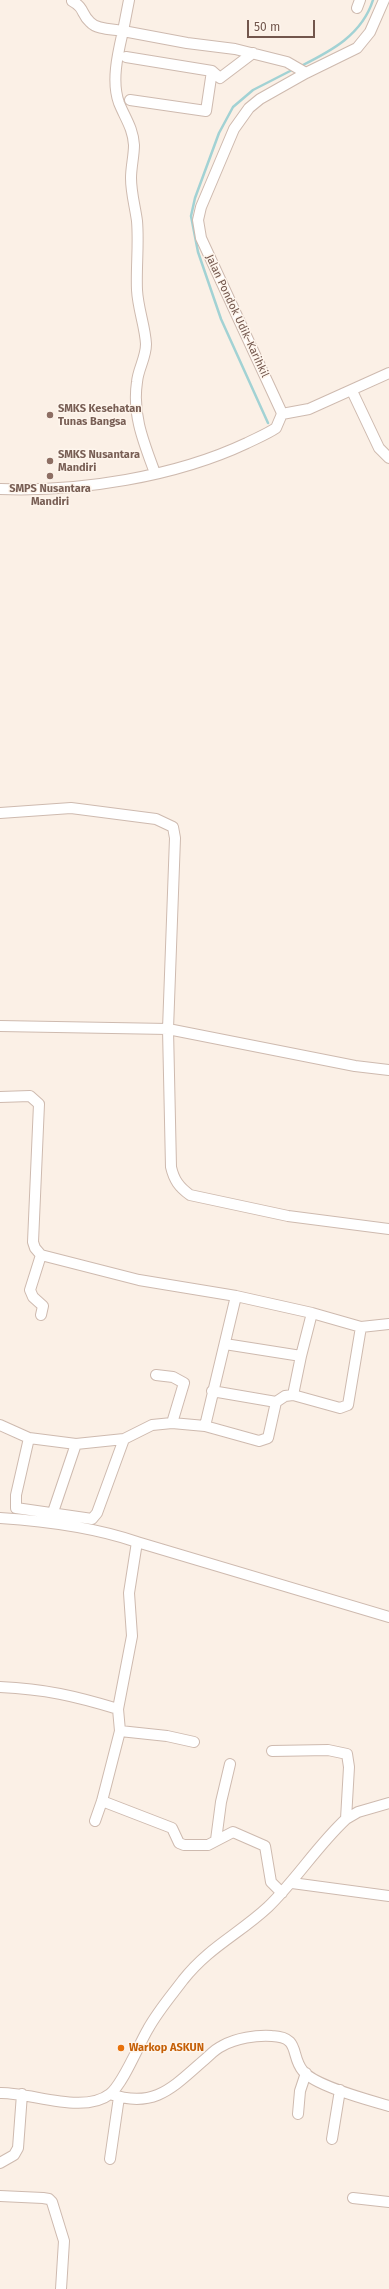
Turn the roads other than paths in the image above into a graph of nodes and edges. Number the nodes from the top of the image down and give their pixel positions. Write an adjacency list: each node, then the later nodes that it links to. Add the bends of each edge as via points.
1 (129, 0): 4 (street)
2 (384, 0): 8 (street, Jalan Pondok Udik–Karihkil, via 370,32 357,48)
3 (72, 1): 4 (street, via 82,7 91,24)
4 (123, 31): 5 (street); 14 (street, via 116,67 117,89 118,102 128,120 134,140 131,180 137,221 137,290 146,343 144,360 137,378 136,410 138,428)
5 (254, 53): 7 (street, via 220,78); 8 (street, via 287,62)
6 (126, 57): 7 (street)
7 (212, 71): 9 (street, via 206,111)
8 (306, 73): 12 (street, Jalan Pondok Udik–Karihkil, via 260,99 241,118 205,194 198,220 201,238)
9 (130, 100)
10 (389, 374): 11 (street)
11 (352, 391): 12 (street, via 309,409); 13 (street, via 379,448)
12 (282, 414): 14 (street, via 278,425 271,431 226,453)
13 (389, 458)
14 (155, 473): 15 (street, via 102,483)
15 (0, 489)
16 (0, 813): 18 (street, via 71,808 156,819 173,828 175,838)
17 (0, 1026): 18 (street)
18 (168, 1029): 19 (street, via 355,1066); 21 (street, via 172,1167 174,1180 183,1190 190,1195 288,1216)
19 (389, 1070)
20 (0, 1097): 22 (street, via 30,1096 39,1104 33,1242 34,1248)
21 (389, 1229)
22 (42, 1255): 23 (street, via 139,1280); 25 (street, via 30,1290 33,1297 43,1306)
23 (236, 1296): 24 (street); 28 (street)
24 (312, 1313): 27 (street); 29 (street)
25 (42, 1316)
26 (389, 1324): 27 (street)
27 (361, 1327): 32 (street, via 348,1405 340,1408)
28 (225, 1344): 29 (street); 31 (street)
29 (301, 1356): 32 (street)
30 (156, 1375): 34 (street, via 173,1377 184,1383)
31 (212, 1391): 33 (street); 36 (street)
32 (293, 1395): 33 (street, via 285,1396)
33 (276, 1402): 36 (street, via 268,1438 265,1440 259,1441)
34 (172, 1424): 36 (street); 38 (street, via 152,1425)
35 (0, 1425): 37 (street)
36 (205, 1426)
37 (29, 1438): 39 (street); 40 (street, via 16,1495 16,1508)
38 (124, 1439): 39 (street); 40 (street, via 95,1518)
39 (76, 1444): 40 (street)
40 (53, 1512)
41 (0, 1518): 42 (street, via 95,1530)
42 (137, 1542): 43 (street); 45 (street, via 129,1594 132,1636)
43 (389, 1617)
44 (0, 1687): 45 (street, via 39,1689)
45 (118, 1708): 46 (street)
46 (120, 1731): 47 (street); 50 (street)
47 (194, 1742)
48 (272, 1750): 52 (street, via 328,1750 347,1754 349,1767)
49 (230, 1764): 54 (street)
50 (102, 1801): 53 (street); 54 (street, via 172,1828 181,1844 208,1845)
51 (389, 1803): 52 (street, via 358,1812)
52 (346, 1819): 55 (street)
53 (95, 1821)
54 (216, 1840): 56 (street, via 233,1832 262,1843 267,1850 271,1882)
55 (292, 1883): 56 (street); 57 (street)
56 (282, 1893): 62 (street, via 193,1967 155,2017 121,2079)
57 (389, 1896)
58 (306, 2073): 59 (street); 62 (street, via 301,2068 294,2045 288,2040 260,2036 220,2046 172,2089 156,2097); 64 (street, via 300,2091)
59 (340, 2090): 63 (street); 65 (street)
60 (0, 2093): 61 (street)
61 (21, 2099): 62 (street, via 76,2103); 67 (street, via 18,2148 14,2156)
62 (116, 2101): 66 (street)
63 (389, 2106)
64 (298, 2114)
65 (332, 2139)
66 (110, 2159)
67 (0, 2163)
68 (0, 2196): 71 (street, via 48,2199 52,2202 64,2241)
69 (353, 2198): 70 (street)
70 (389, 2202)
71 (61, 2289)

